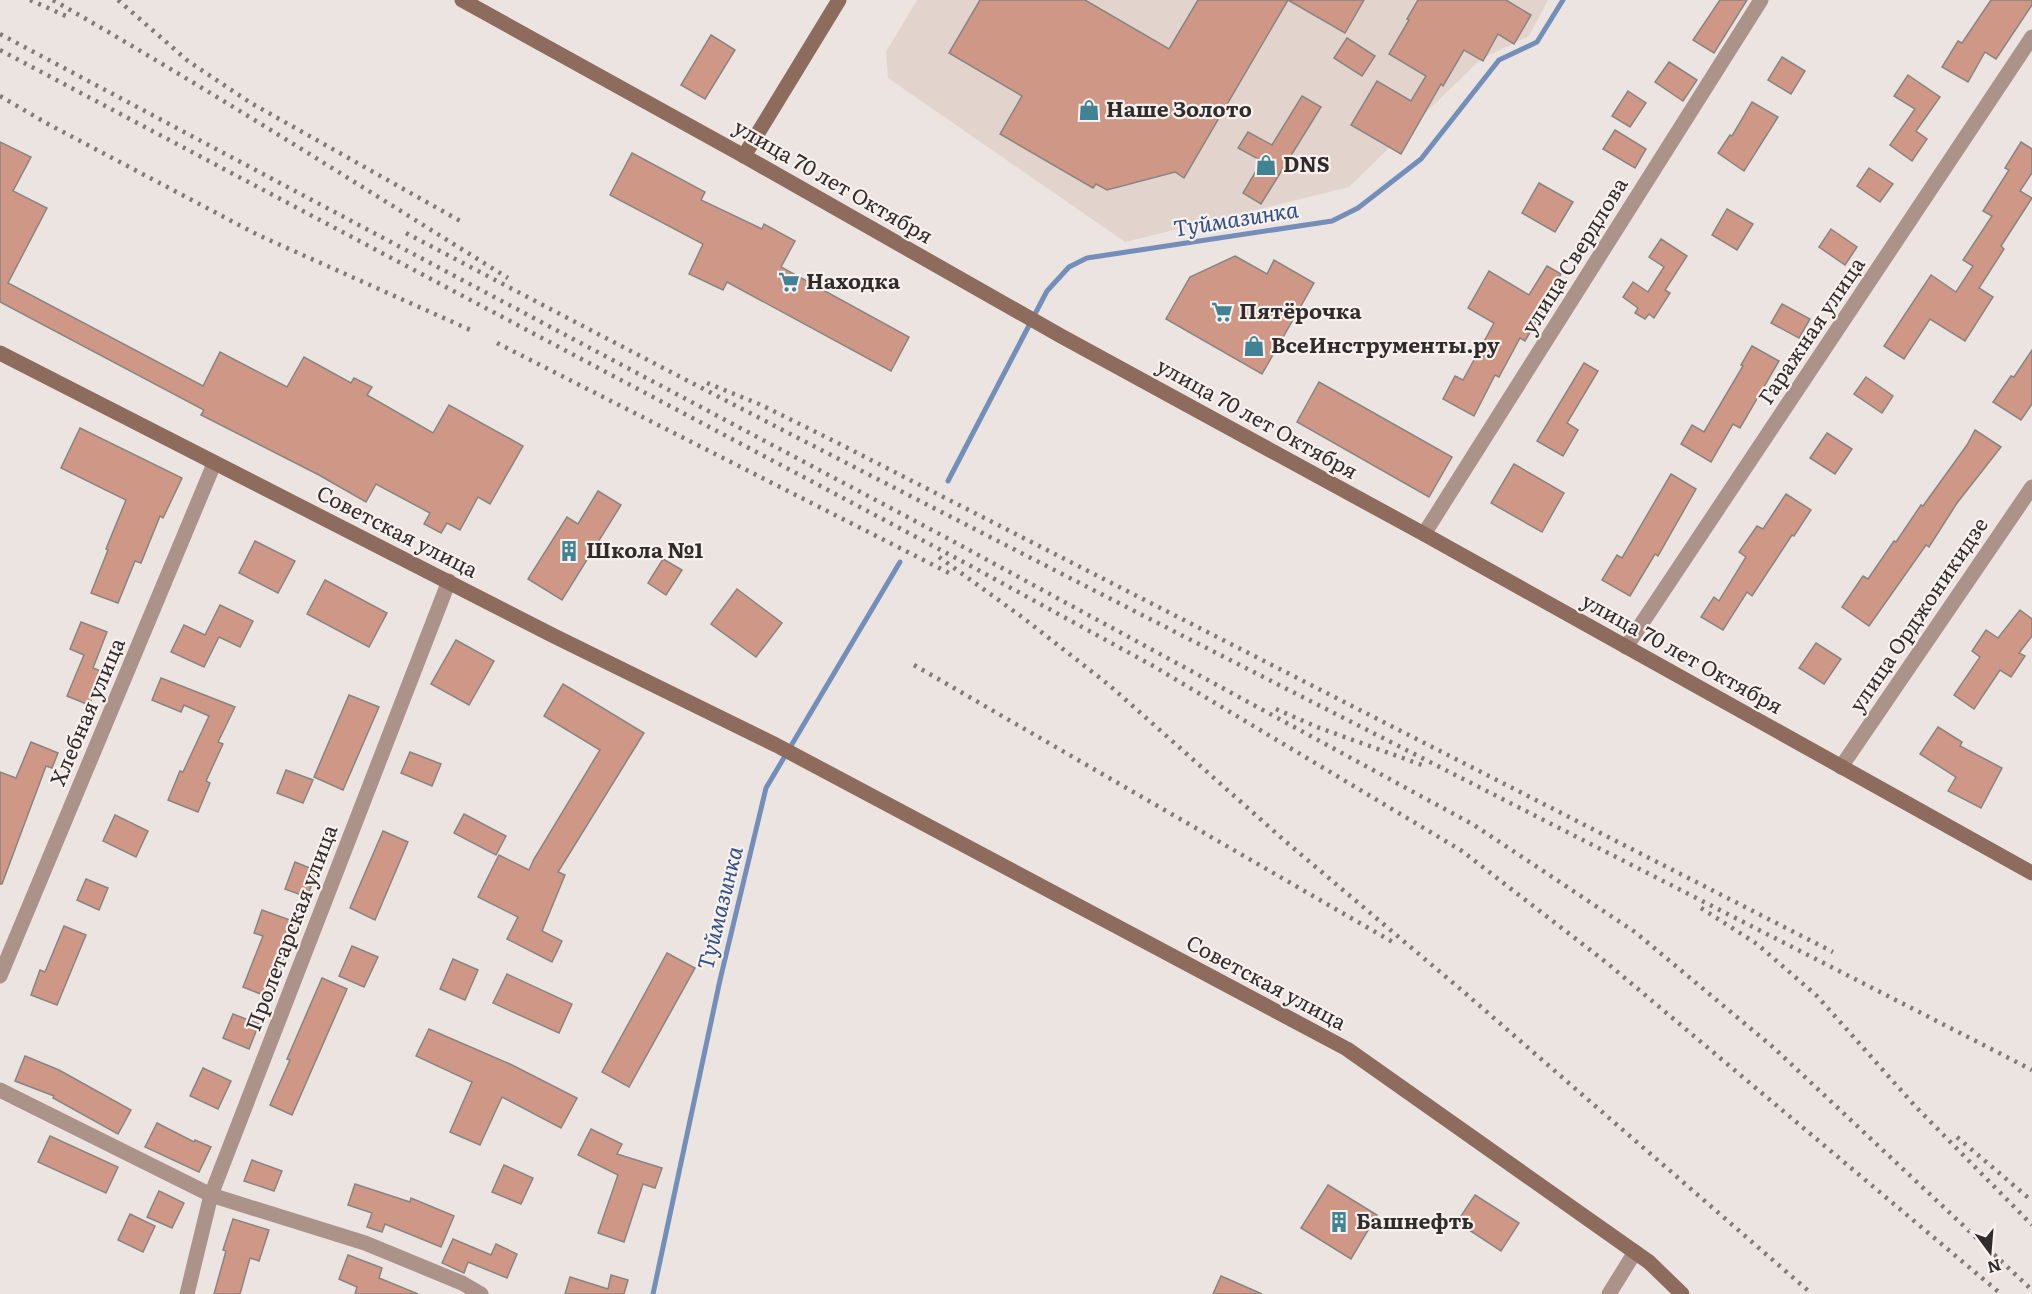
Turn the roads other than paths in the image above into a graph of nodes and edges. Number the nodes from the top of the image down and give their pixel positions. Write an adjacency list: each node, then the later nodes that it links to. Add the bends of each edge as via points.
1 (462, 0): 5 (street, улица 70 лет Октября)
2 (839, 0): 5 (street)
3 (1761, 0): 9 (street, улица Свердлова)
4 (2032, 37): 11 (street, Гаражная улица)
5 (744, 156): 9 (street, улица 70 лет Октября, via 1061,336)
6 (0, 353): 7 (street, Советская улица)
7 (214, 464): 10 (street, Советская улица); 14 (street, Хлебная улица)
8 (2032, 487): 12 (street, улица Орджоникидзе)
9 (1424, 534): 11 (street, улица 70 лет Октября)
10 (449, 581): 16 (street, Пролетарская улица); 17 (street, Советская улица, via 776,744 1347,1050)
11 (1626, 647): 12 (street, улица 70 лет Октября)
12 (1841, 767): 13 (street, улица 70 лет Октября)
13 (2032, 873)
14 (0, 976)
15 (0, 1090): 16 (street)
16 (211, 1195): 18 (street, Пролетарская улица); 19 (street, via 365,1243)
17 (1635, 1252): 20 (street); 21 (street, Советская улица)
18 (187, 1294)
19 (482, 1294)
20 (1609, 1294)
21 (1682, 1294)

